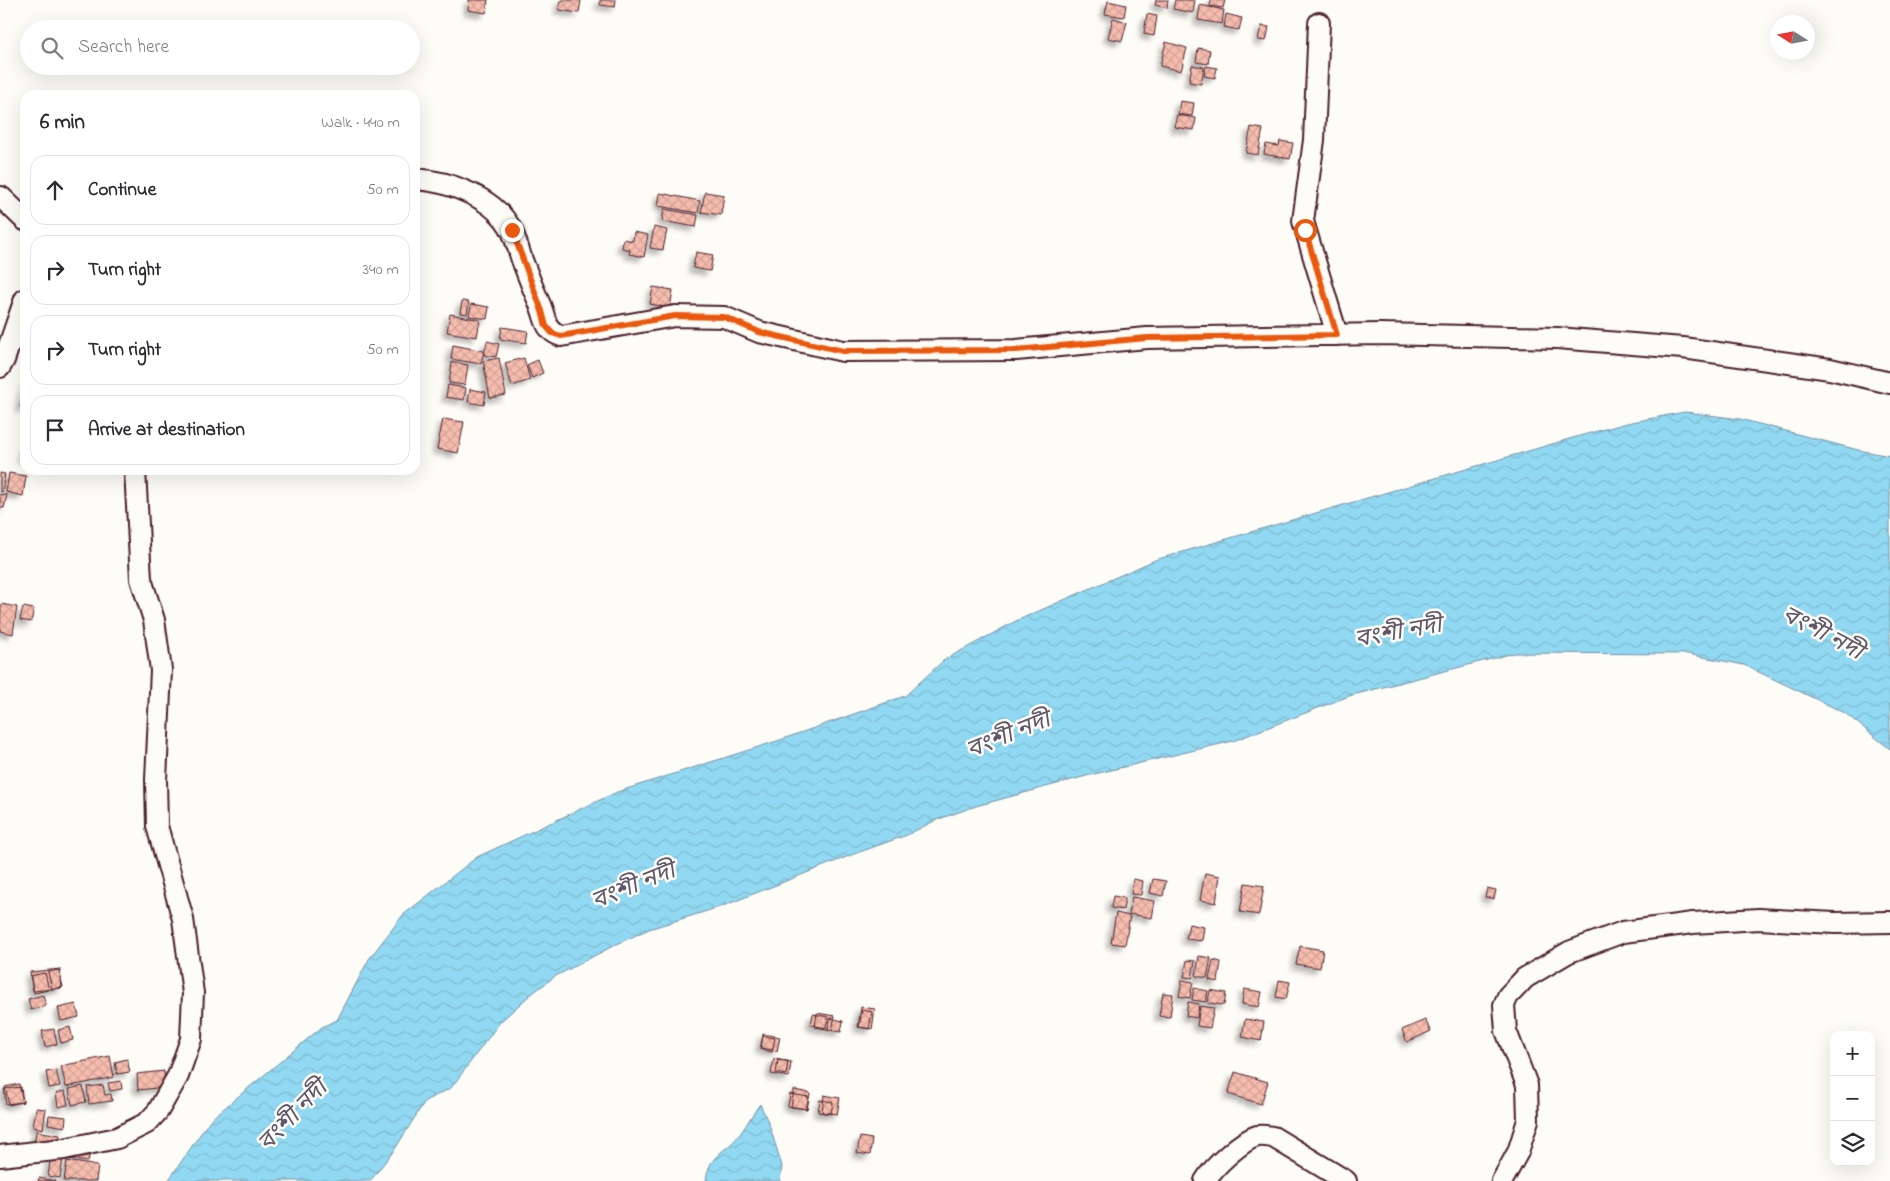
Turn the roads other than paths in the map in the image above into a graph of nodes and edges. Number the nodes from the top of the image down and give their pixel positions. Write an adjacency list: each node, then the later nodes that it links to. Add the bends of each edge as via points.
1 (1319, 23): 7 (street, via 1314,140 1303,221)
2 (420, 180): 7 (street, via 449,185 494,208 512,230 546,326 561,336 675,316 724,317 759,332 843,351 1016,350 1147,338)
3 (1, 196): 4 (street); 5 (street)
4 (20, 199)
5 (20, 215)
6 (20, 314): 8 (street)
7 (1337, 335): 9 (street, via 1557,338 1683,348 1830,369)
8 (0, 367)
9 (1890, 384)
10 (134, 475): 12 (street, via 141,579 154,620 161,670 157,826 182,919 193,993 191,1040 178,1076 147,1124 117,1138 64,1149)
11 (1890, 922): 15 (street, via 1759,919 1623,932 1569,952 1525,978 1504,1005 1506,1031 1527,1084 1528,1120 1518,1152)
12 (0, 1156)
13 (1205, 1181): 14 (street, via 1236,1148 1256,1136 1265,1135)
14 (1346, 1181)
15 (1502, 1181)

